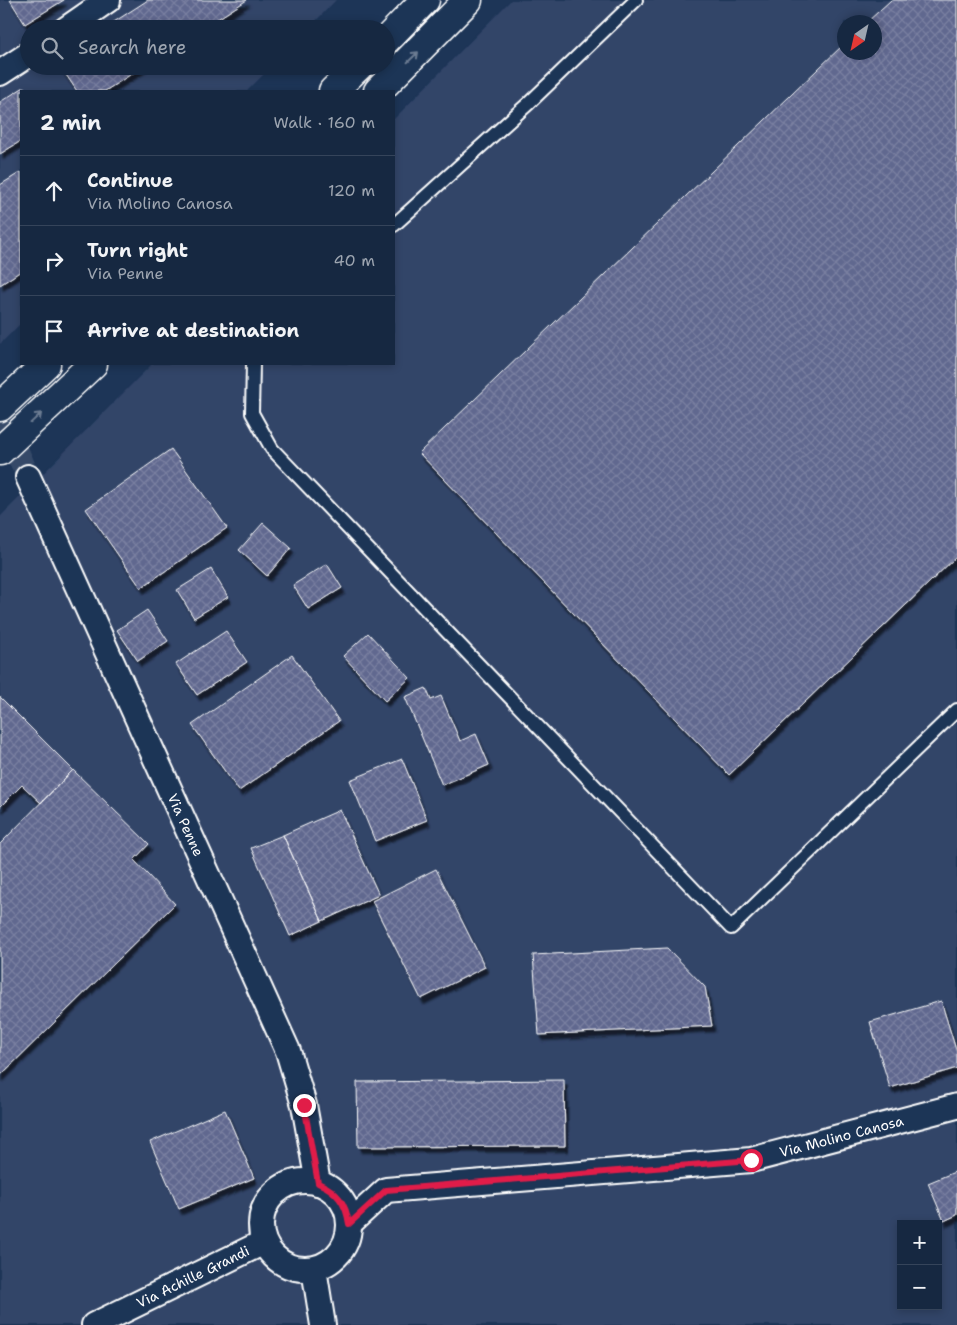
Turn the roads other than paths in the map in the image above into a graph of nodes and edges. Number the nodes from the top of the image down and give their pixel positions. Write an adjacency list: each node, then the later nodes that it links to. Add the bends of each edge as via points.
1 (108, 0): 5 (street)
2 (425, 0): 6 (highway)
3 (468, 0): 9 (highway, one-way to 3)
4 (636, 0): 14 (lane, via 529,103)
5 (79, 20)
6 (395, 31)
7 (20, 60): 8 (street)
8 (0, 73)
9 (395, 74)
10 (350, 75): 12 (highway)
11 (394, 75): 13 (highway, one-way to 11)
12 (334, 90)
13 (379, 90)
14 (395, 224)
15 (45, 365): 18 (highway)
16 (92, 365): 19 (highway, one-way to 16)
17 (253, 365): 21 (lane, via 252,413 272,449 731,928)
18 (0, 407)
19 (0, 451)
20 (28, 477): 23 (street, Via Penne, via 288,1051 304,1105)
21 (957, 710)
22 (957, 1106): 24 (street, Via Molino Canosa, via 751,1160 386,1190)
23 (318, 1183): 24 (street, via 343,1203); 25 (street, via 293,1182 272,1195 261,1217 260,1230)
24 (349, 1224): 26 (street, via 347,1239 340,1253 324,1266)
25 (264, 1242): 26 (street, via 284,1264); 27 (street, Via Achille Grandi)
26 (314, 1269): 28 (street)
27 (94, 1325)
28 (323, 1325)

